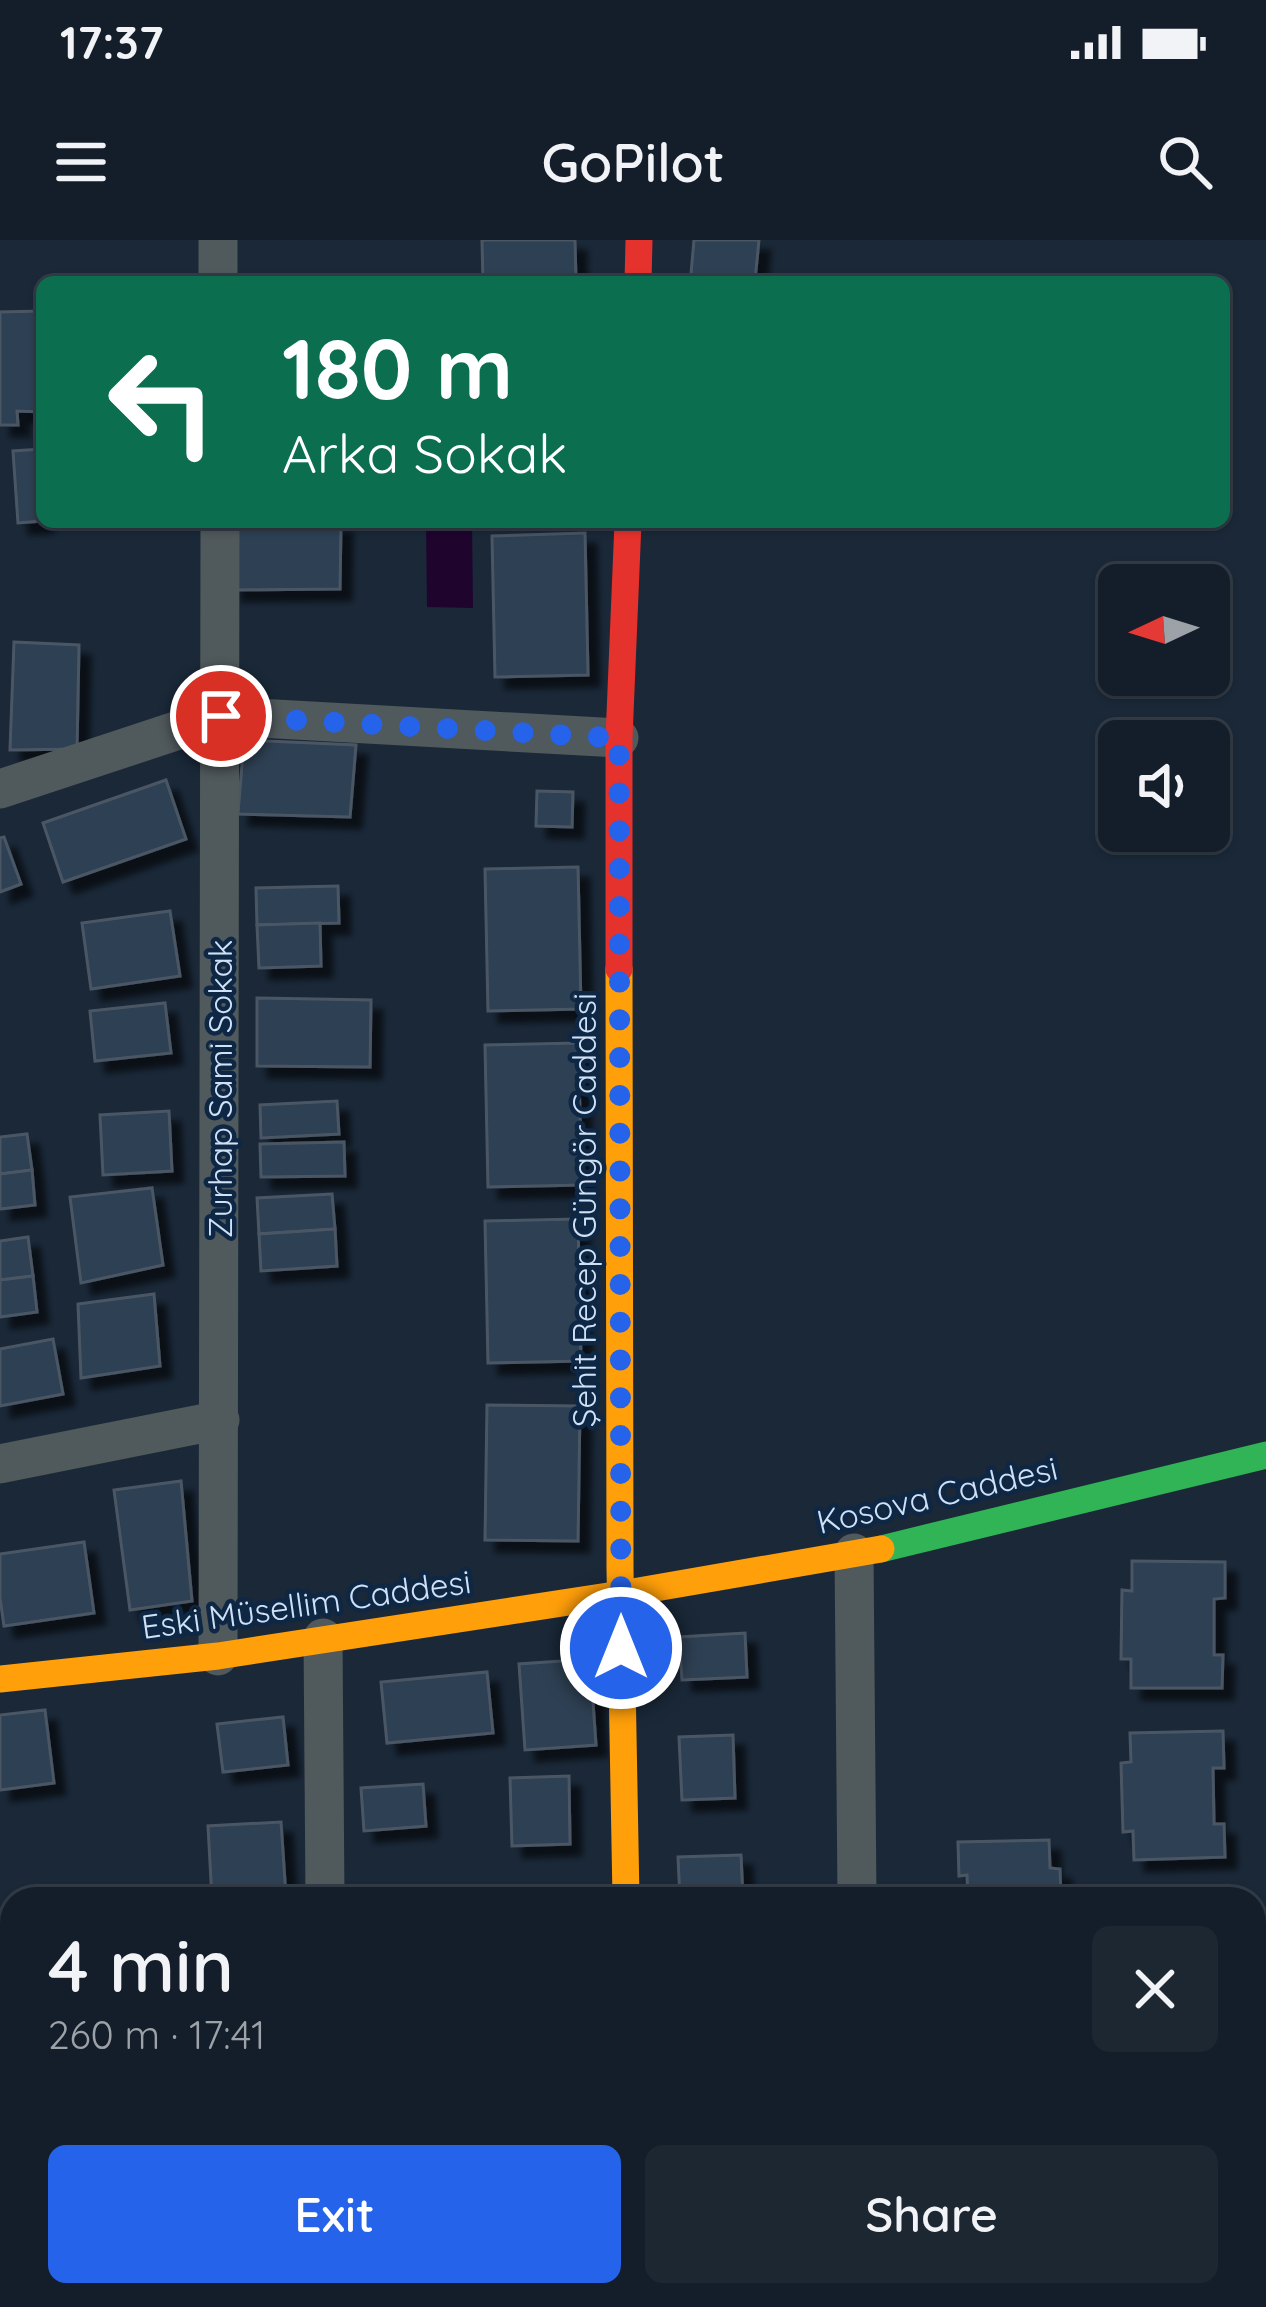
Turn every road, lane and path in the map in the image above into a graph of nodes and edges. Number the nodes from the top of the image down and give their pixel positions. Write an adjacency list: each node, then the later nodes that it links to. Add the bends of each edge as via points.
1 (218, 240): 3 (street)
2 (639, 240): 4 (street)
3 (218, 276)
4 (638, 276)
5 (220, 528): 7 (street, Zurhap Sami Sokak)
6 (628, 528): 8 (street, Şehit Recep Güngör Caddesi)
7 (221, 716): 8 (street); 9 (street); 10 (street, Zurhap Sami Sokak)
8 (619, 738): 14 (street, Şehit Recep Güngör Caddesi)
9 (0, 789)
10 (220, 1420): 12 (street); 16 (street, Zurhap Sami Sokak)
11 (1266, 1455): 13 (street, Kosova Caddesi)
12 (0, 1465)
13 (854, 1553): 14 (street, Kosova Caddesi); 20 (street)
14 (621, 1594): 15 (street, Eski Müsellim Caddesi); 19 (street, Şehit Recep Güngör Caddesi)
15 (323, 1638): 16 (street, Eski Müsellim Caddesi); 18 (street)
16 (218, 1656): 17 (street, Eski Müsellim Caddesi)
17 (0, 1679)
18 (326, 1887)
19 (626, 1887)
20 (857, 1887)

